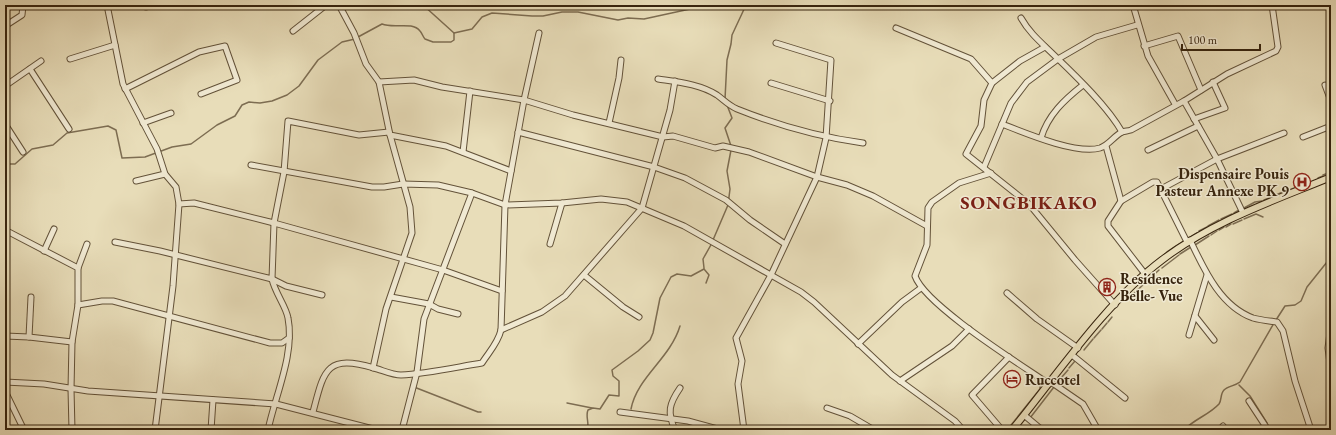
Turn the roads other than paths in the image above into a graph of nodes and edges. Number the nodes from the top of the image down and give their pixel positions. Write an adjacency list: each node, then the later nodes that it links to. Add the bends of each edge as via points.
1 (23, 5): 9 (street, via 22,15)
2 (107, 5): 14 (street)
3 (326, 5): 11 (street)
4 (339, 5): 24 (street, via 366,64)
5 (1133, 5): 8 (street)
6 (1272, 5): 25 (street, via 1278,47 1276,51)
7 (1021, 18): 16 (street, via 1028,30)
8 (1137, 25): 15 (street); 18 (street, via 1100,35)
9 (5, 26)
10 (896, 28): 27 (street, via 971,59)
11 (293, 31)
12 (539, 33): 35 (street)
13 (776, 43): 37 (street, via 831,60)
14 (115, 45): 17 (street); 31 (street)
15 (1144, 46): 32 (street, via 1178,36); 39 (street, via 1151,64)
16 (1045, 47): 18 (street); 27 (street, via 1020,61)
17 (70, 59)
18 (1058, 59): 28 (street); 45 (street, via 1027,82 1014,98)
19 (621, 60): 43 (street)
20 (41, 61): 21 (street)
21 (30, 69): 30 (street); 48 (street)
22 (658, 79): 23 (street)
23 (675, 81): 53 (street); 55 (street, via 717,95 730,106 740,110)
24 (379, 82): 33 (street, via 414,80); 51 (street)
25 (1213, 82): 32 (street); 41 (street, via 1225,108)
26 (772, 83): 37 (street)
27 (992, 83): 65 (street, via 984,100 981,126 966,154)
28 (1083, 85): 50 (street); 56 (street, via 1064,101 1047,121)
29 (1324, 85): 38 (street)
30 (5, 86)
31 (125, 89): 34 (street, via 199,52 225,46 237,80); 42 (street)
32 (1201, 90): 36 (street)
33 (470, 91): 35 (street); 61 (street)
34 (201, 94)
35 (524, 100): 43 (street); 49 (street)
36 (1184, 100): 39 (street); 41 (street)
37 (830, 101): 55 (street)
38 (1331, 101)
39 (1175, 104): 50 (street, via 1131,130)
40 (171, 113): 42 (street)
41 (1194, 119): 46 (street)
42 (143, 123): 69 (street, via 157,149)
43 (609, 123): 53 (street)
44 (5, 124): 60 (street)
45 (1002, 124): 56 (street); 65 (street)
46 (1198, 126): 59 (street); 62 (street)
47 (1331, 126): 54 (street)
48 (69, 129)
49 (518, 132): 64 (street); 66 (street)
50 (1122, 132): 58 (street)
51 (390, 133): 61 (street); 67 (street, via 359,135 288,121); 73 (street)
52 (1284, 133): 62 (street)
53 (663, 137): 64 (street); 70 (street, via 672,136 715,148 723,146 749,152)
54 (1303, 137)
55 (826, 138): 57 (street); 70 (street)
56 (1041, 138): 58 (street, via 1089,150)
57 (863, 143)
58 (1106, 146): 76 (street)
59 (1148, 150)
60 (23, 152)
61 (462, 152): 66 (street)
62 (1217, 160): 74 (street); 81 (street)
63 (251, 165): 67 (street)
64 (654, 167): 80 (street); 90 (street, via 698,184 726,200)
65 (984, 167): 68 (street)
66 (510, 171): 79 (street)
67 (284, 172): 73 (street, via 372,187); 82 (street)
68 (991, 173): 83 (street, via 959,183 932,202 928,208); 109 (street, via 1029,204)
69 (165, 174): 72 (street); 78 (street, via 176,187)
70 (817, 176): 83 (street, via 861,190); 90 (street)
71 (1331, 177): 81 (main road)
72 (136, 181)
73 (403, 184): 75 (street, via 438,185); 93 (street, via 412,215 412,233)
74 (1161, 189): 76 (street, via 1155,182); 86 (street)
75 (472, 193): 79 (street); 95 (street)
76 (1121, 201): 97 (street, via 1108,221 1108,226)
77 (562, 203): 79 (street); 80 (street, via 601,199 622,201); 89 (street)
78 (179, 204): 82 (street, via 194,203); 92 (street)
79 (504, 204): 102 (street)
80 (642, 208): 96 (street); 98 (street, via 704,236)
81 (1243, 213): 86 (main road)
82 (274, 223): 93 (street); 100 (street)
83 (927, 226): 101 (street, via 927,245 915,276)
84 (54, 229): 91 (street)
85 (5, 230): 91 (street)
86 (1189, 241): 97 (main road); 99 (street)
87 (115, 242): 92 (street)
88 (87, 244): 94 (street)
89 (550, 244)
90 (785, 244): 98 (street)
91 (44, 250): 94 (street)
92 (174, 256): 100 (street); 111 (street)
93 (404, 259): 95 (street); 106 (street)
94 (78, 268): 108 (street)
95 (443, 270): 102 (street); 107 (street)
96 (584, 274): 112 (street, via 622,307); 116 (street, via 565,296 552,306)
97 (1145, 274): 109 (main road)
98 (771, 275): 123 (street, via 814,302); 156 (street, via 736,338 742,361 738,384)
99 (1207, 275): 113 (street); 164 (street, via 1234,306 1252,317 1277,322 1280,325)
100 (272, 279): 104 (street, via 286,286); 120 (street, via 287,314)
101 (921, 288): 115 (street); 123 (street, via 902,302)
102 (502, 291): 116 (street)
103 (1007, 293): 124 (street, via 1037,319)
104 (322, 295)
105 (31, 297): 119 (street)
106 (391, 297): 107 (street); 127 (street)
107 (429, 304): 110 (street, via 438,310); 129 (street, via 424,318)
108 (78, 305): 111 (street, via 114,301); 122 (street)
109 (1115, 305): 124 (main road)
110 (458, 314)
111 (169, 316): 120 (street, via 270,343 282,343); 136 (street)
112 (638, 316)
113 (1195, 316): 117 (street); 121 (street)
114 (1331, 325): 128 (street, via 1328,348)
115 (968, 329): 126 (street); 130 (street, via 952,346)
116 (500, 330): 129 (street, via 499,337 482,363)
117 (1188, 335)
118 (5, 336): 119 (street)
119 (29, 336): 122 (street)
120 (289, 338): 140 (street)
121 (1214, 340)
122 (72, 342): 134 (street)
123 (858, 344): 130 (street)
124 (1078, 348): 125 (main road)
125 (1072, 355): 132 (main road); 137 (street)
126 (1009, 357): 132 (street); 159 (street, via 972,395)
127 (373, 368): 129 (street, via 396,374); 142 (street, via 351,362 332,366 321,383)
128 (1331, 371)
129 (417, 372): 153 (street)
130 (900, 381): 158 (street)
131 (5, 382): 134 (street, via 44,384)
132 (1050, 383): 144 (main road); 162 (street, via 1082,404)
133 (680, 388): 145 (street, via 669,409)
134 (70, 389): 136 (street); 148 (street)
135 (5, 392): 147 (street)
136 (159, 396): 138 (street); 149 (street)
137 (1125, 398)
138 (213, 400): 140 (street); 150 (street)
139 (1249, 401): 163 (street)
140 (276, 404): 142 (street); 151 (street)
141 (827, 408): 157 (street, via 850,416)
142 (313, 412): 146 (street)
143 (620, 412): 145 (street)
144 (1024, 415): 160 (main road); 161 (street)
145 (670, 419): 154 (street); 155 (street)
146 (365, 428): 152 (street)
147 (24, 430)
148 (72, 430)
149 (155, 430)
150 (211, 430)
151 (268, 430)
152 (377, 430)
153 (402, 430)
154 (675, 430)
155 (721, 430)
156 (744, 430)
157 (873, 430)
158 (963, 430)
159 (1002, 430)
160 (1012, 430)
161 (1042, 430)
162 (1098, 430)
163 (1268, 430)
164 (1311, 430)

